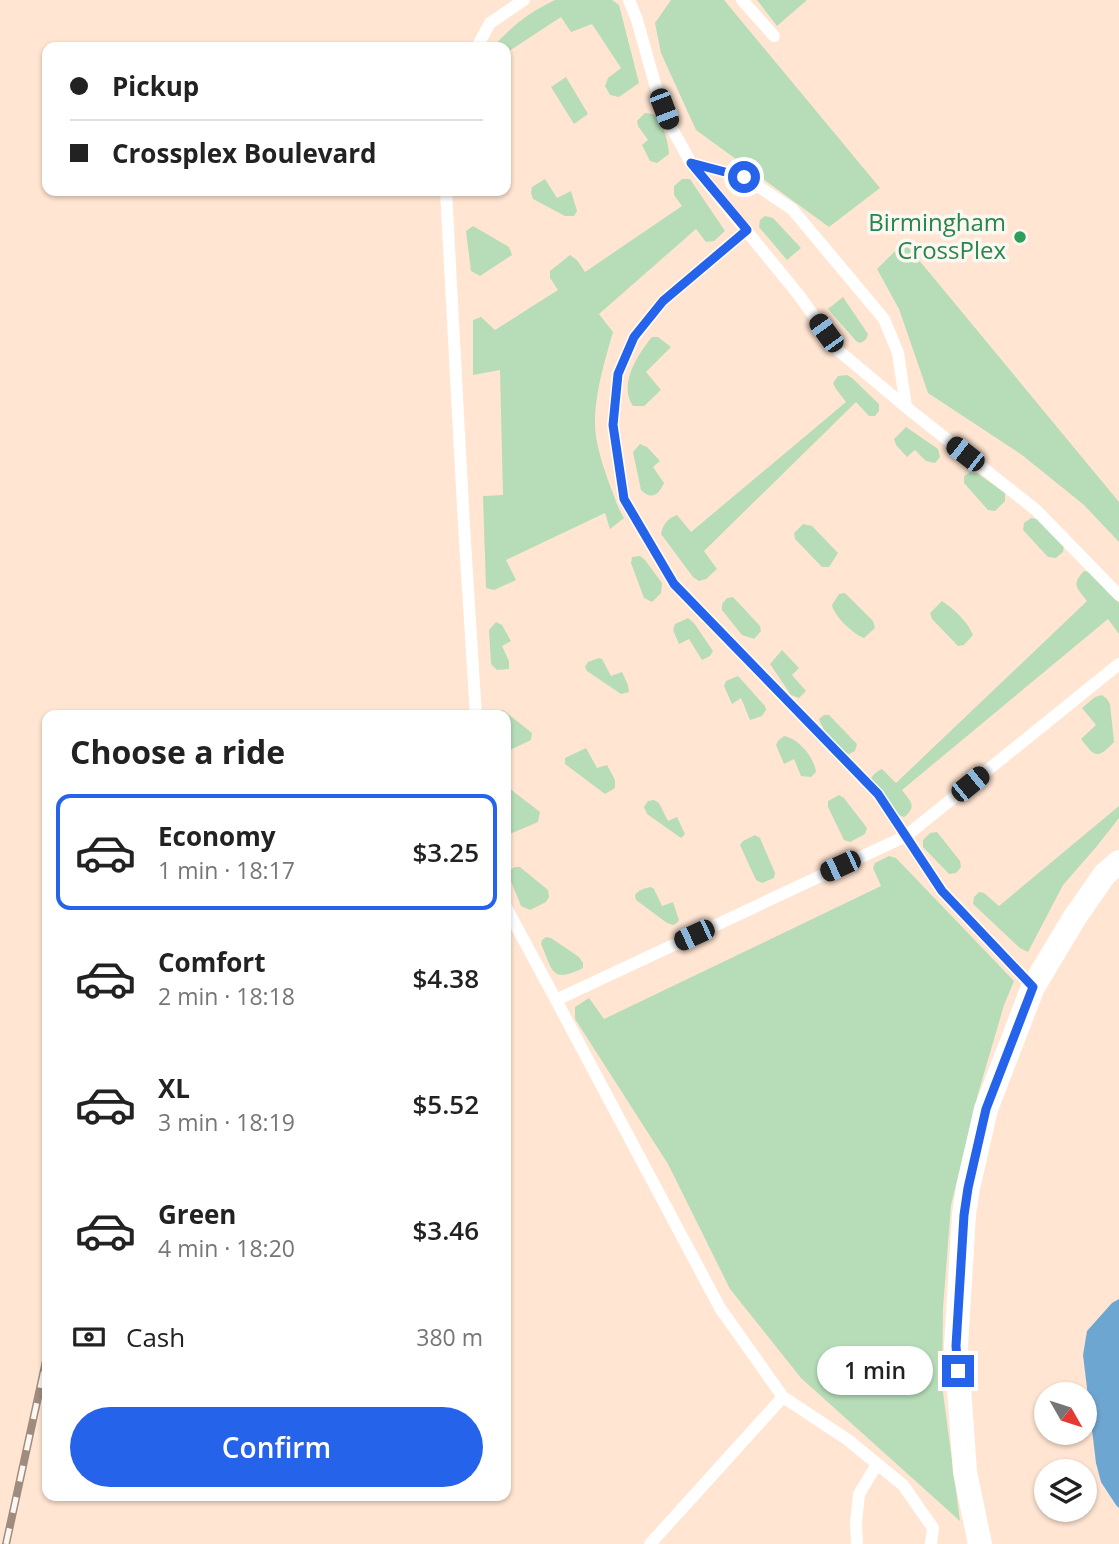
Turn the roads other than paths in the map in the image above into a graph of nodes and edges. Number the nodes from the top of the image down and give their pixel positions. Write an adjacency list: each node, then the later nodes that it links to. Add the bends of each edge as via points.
1 (524, 0): 5 (lane, via 489,23)
2 (629, 0): 6 (lane, via 666,115)
3 (743, 0): 4 (lane)
4 (774, 36)
5 (480, 42)
6 (691, 163): 8 (lane); 9 (lane, via 744,177 792,209 884,319 898,353)
7 (446, 196): 12 (lane)
8 (747, 230): 9 (lane, via 839,351); 13 (lane, via 663,301 634,337 618,374 613,425 624,499 674,584 878,794)
9 (906, 408): 10 (lane, via 1036,510)
10 (1119, 595)
11 (1119, 664): 13 (lane)
12 (476, 710)
13 (906, 836): 16 (lane, via 942,891); 17 (lane)
14 (1114, 868): 16 (street, via 1075,917)
15 (511, 916): 17 (lane)
16 (1033, 987): 23 (street, via 986,1109 964,1215 956,1346 965,1472)
17 (556, 1000): 18 (lane, via 720,1308)
18 (783, 1397): 19 (lane); 20 (lane)
19 (877, 1464): 21 (lane, via 859,1494); 22 (lane, via 903,1485 933,1528)
20 (650, 1544)
21 (857, 1544)
22 (931, 1544)
23 (980, 1544)

